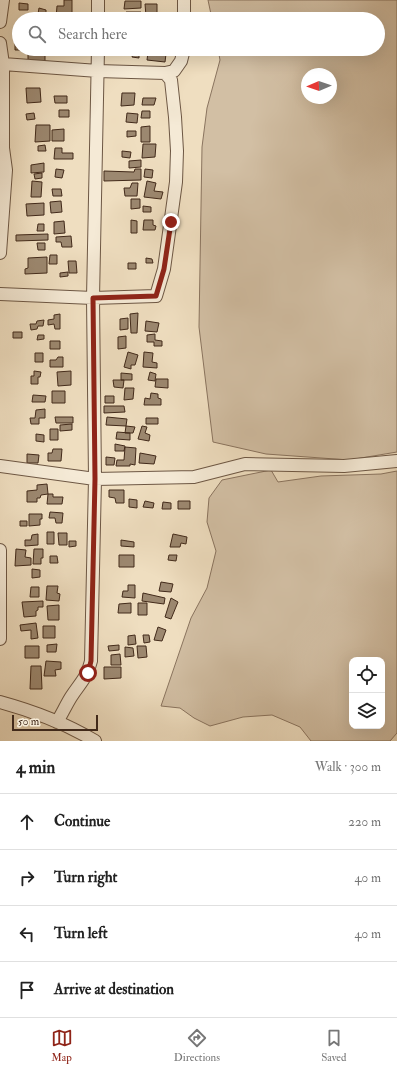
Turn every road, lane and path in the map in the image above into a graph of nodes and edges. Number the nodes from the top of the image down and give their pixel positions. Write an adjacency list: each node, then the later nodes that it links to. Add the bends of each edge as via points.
1 (3, 0): 6 (street)
2 (98, 0): 4 (street)
3 (184, 0): 5 (street)
4 (98, 12)
5 (184, 12)
6 (0, 22)
7 (0, 43): 10 (street)
8 (98, 56): 11 (street)
9 (182, 56): 12 (street, via 174,71)
10 (3, 64): 11 (street); 13 (street)
11 (98, 71): 12 (street); 16 (street)
12 (165, 73): 16 (street, via 171,80 175,117 176,182 164,269 156,296)
13 (1, 147): 14 (street, via 6,170)
14 (0, 252)
15 (0, 294): 16 (street)
16 (93, 298): 19 (street)
17 (397, 461): 19 (street, via 344,466 245,464 194,477)
18 (0, 466): 19 (street)
19 (95, 479): 23 (street, via 91,661 86,677)
20 (0, 550): 21 (street)
21 (0, 639)
22 (0, 702): 23 (street)
23 (57, 722): 24 (street)
24 (95, 741)

